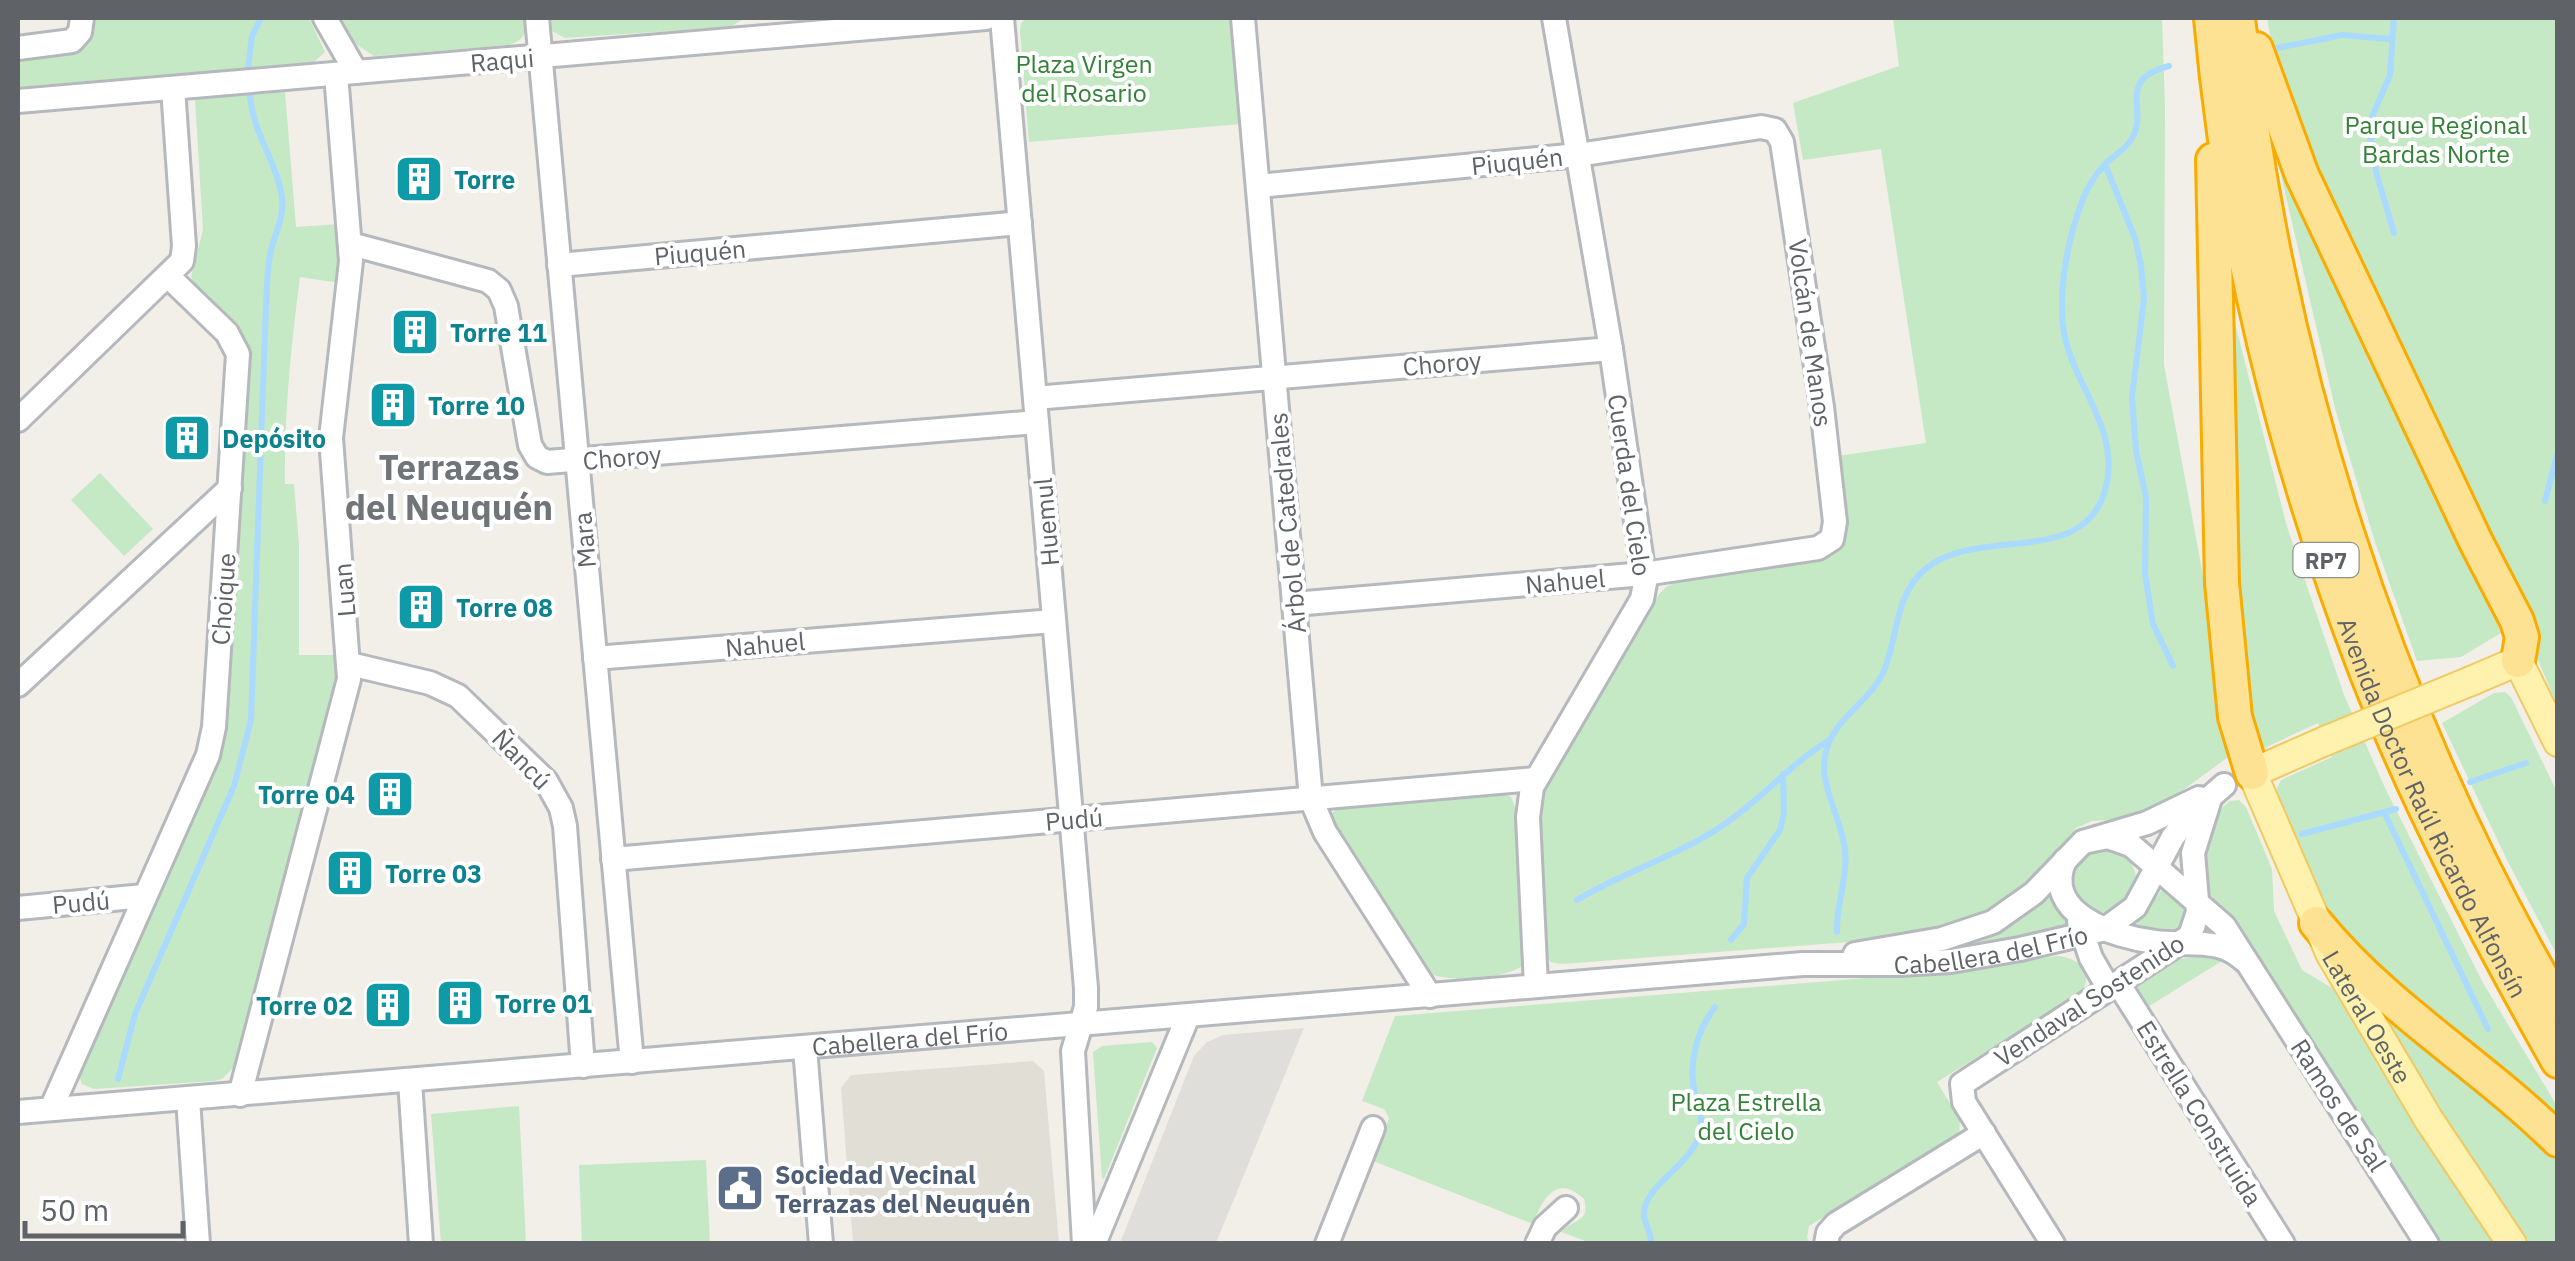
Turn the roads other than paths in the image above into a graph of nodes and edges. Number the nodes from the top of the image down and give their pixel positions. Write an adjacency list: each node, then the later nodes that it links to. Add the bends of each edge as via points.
1 (325, 18): 12 (street, Luan)
2 (537, 18): 11 (street, Mara)
3 (986, 18): 9 (street, Raqui)
4 (1002, 18): 18 (street, Huemul)
5 (1244, 18): 17 (street, Árbol de Catedrales)
6 (1554, 18): 16 (street, Cuerda del Cielo)
7 (2226, 18): 34 (highway, via 2517,621); 39 (highway, via 2222,583 2234,718); 56 (highway, Avenida Doctor Raúl Ricardo Alfonsín / RP7, via 2309,403 2356,562 2448,795); 60 (highway, Avenida Doctor Raúl Ricardo Alfonsín / RP7, via 2230,165 2281,404 2328,564 2433,825)
8 (79, 27): 10 (street, via 59,45)
9 (757, 28): 11 (street, Raqui)
10 (18, 48)
11 (540, 56): 12 (street, Raqui); 20 (street, Mara)
12 (346, 73): 13 (street, Raqui); 19 (street, Luan)
13 (173, 88): 14 (street, Raqui); 21 (street, via 184,254)
14 (18, 101)
15 (1775, 130): 16 (street, Piuquén); 29 (street, Volcán de Manos, via 1822,407)
16 (1578, 155): 17 (street, Piuquén); 22 (street, Cuerda del Cielo)
17 (1258, 186): 23 (street, Árbol de Catedrales)
18 (1020, 223): 20 (street, Piuquén); 24 (street, Huemul)
19 (350, 244): 27 (street, Choroy, via 494,284 506,306 532,452 547,462); 35 (street, Luan, via 332,438)
20 (559, 264): 27 (street, Mara)
21 (169, 277): 25 (street); 28 (street, Choique, via 228,333 238,354)
22 (1611, 349): 23 (street, Choroy); 30 (street, Cuerda del Cielo)
23 (1275, 378): 24 (street, Choroy); 31 (street, Árbol de Catedrales)
24 (1035, 398): 26 (street, Huemul)
25 (18, 420)
26 (1037, 422): 27 (street, Choroy); 32 (street, Huemul)
27 (577, 461): 33 (street, Mara)
28 (230, 488): 36 (street); 45 (street, Choique, via 212,740)
29 (1832, 540): 30 (street, Nahuel, via 1818,548)
30 (1644, 574): 31 (street, Nahuel); 38 (street, Cuerda del Cielo, via 1642,599)
31 (1294, 604): 40 (street, Árbol de Catedrales)
32 (1054, 621): 33 (street, Nahuel); 41 (street, Huemul)
33 (595, 658): 43 (street, Mara)
34 (2518, 661): 37 (main road); 39 (main road, Cabellera del Frío, bridge)
35 (350, 664): 62 (street, Ñancú, via 458,696 554,792 565,826); 64 (street, Luan, via 347,696)
36 (18, 685)
37 (2555, 732)
38 (1536, 779): 40 (street, Pudú); 53 (street, Cuerda del Cielo, via 1528,817)
39 (2229, 784): 42 (street, Cabellera del Frío); 44 (street, Cabellera del Frío, via 2178,829); 46 (street, via 2199,825 2193,853); 48 (main road, Lateral Oeste)
40 (1311, 799): 41 (street, Pudú); 55 (street, Árbol de Catedrales, via 1325,832)
41 (1072, 820): 43 (street, Pudú); 58 (street, Huemul, via 1087,998)
42 (2075, 849): 44 (street, Ramos de Sal, via 2108,837 2124,840); 49 (street, Estrella Construida, via 2061,868 2061,887); 51 (street, Cabellera del Frío, via 2025,901 1981,928)
43 (613, 858): 61 (street, Mara)
44 (2157, 866): 46 (street, Ramos de Sal); 49 (street, Cabellera del Frío, via 2136,907)
45 (144, 896): 47 (street, Pudú); 66 (street, Choique)
46 (2197, 900): 50 (street, Vendaval Sostenido, via 2196,925); 52 (street, Ramos de Sal)
47 (18, 908)
48 (2316, 923): 70 (highway, via 2374,986); 83 (main road, Lateral Oeste, via 2430,1120)
49 (2089, 926): 50 (street); 51 (street, Cabellera del Frío, via 1950,961); 54 (street, Estrella Construida, via 2091,958)
50 (2180, 944): 52 (street, via 2224,947); 54 (street, Vendaval Sostenido)
51 (1803, 964): 53 (street, Cabellera del Frío)
52 (2251, 967): 82 (street, Ramos de Sal)
53 (1536, 986): 55 (street, Cabellera del Frío)
54 (2114, 986): 69 (street, Vendaval Sostenido, via 1969,1077 1961,1088 1964,1102); 81 (street, Estrella Construida)
55 (1430, 996): 57 (street, Cabellera del Frío)
56 (2558, 1006)
57 (1188, 1016): 58 (street, Cabellera del Frío); 77 (street)
58 (1080, 1026): 59 (street, Cabellera del Frío); 76 (street, Huemul, via 1072,1051)
59 (805, 1048): 61 (street, Cabellera del Frío); 75 (street)
60 (2558, 1061)
61 (632, 1062): 62 (street, Cabellera del Frío)
62 (583, 1066): 63 (street, Cabellera del Frío)
63 (410, 1081): 64 (street, Cabellera del Frío); 74 (street)
64 (240, 1095): 65 (street, Cabellera del Frío)
65 (188, 1099): 66 (street, Cabellera del Frío); 73 (street)
66 (51, 1109): 67 (street, Cabellera del Frío)
67 (18, 1112)
68 (1373, 1128): 78 (street)
69 (1984, 1134): 72 (street, via 1836,1224); 80 (street)
70 (2558, 1140)
71 (1566, 1208): 79 (street)
72 (1826, 1240)
73 (198, 1244)
74 (421, 1244)
75 (821, 1244)
76 (1084, 1244)
77 (1094, 1244)
78 (1326, 1244)
79 (1537, 1244)
80 (2053, 1244)
81 (2283, 1244)
82 (2427, 1244)
83 (2512, 1244)

